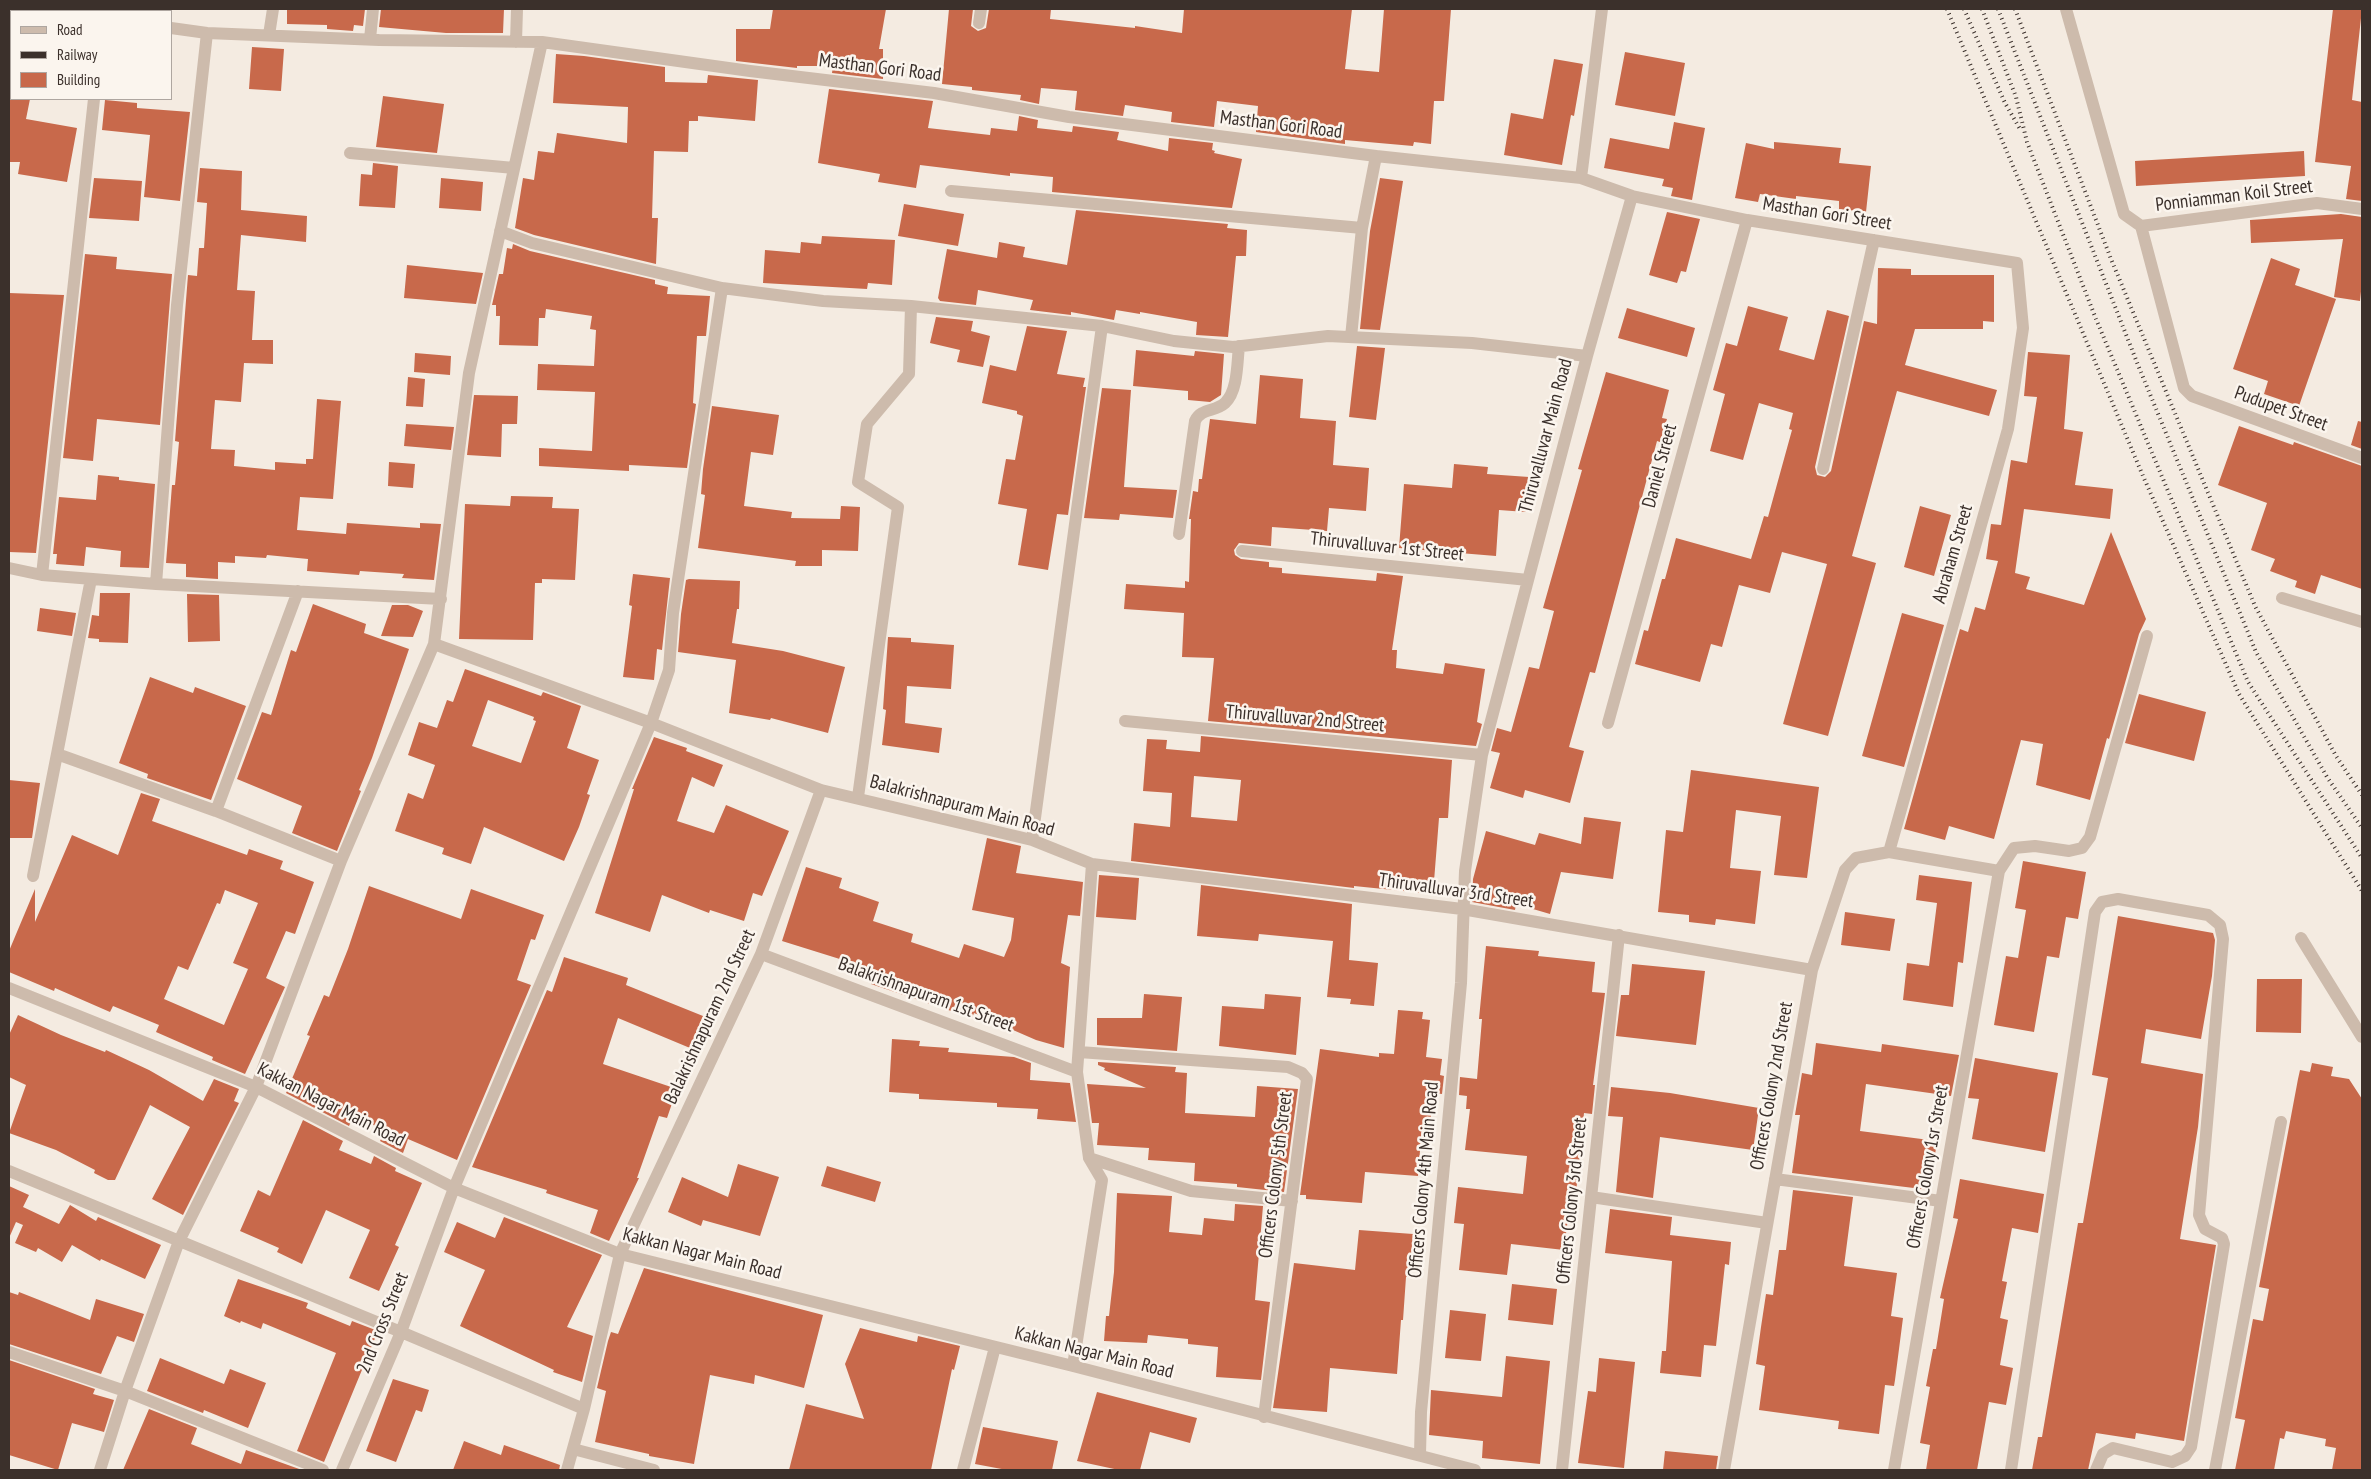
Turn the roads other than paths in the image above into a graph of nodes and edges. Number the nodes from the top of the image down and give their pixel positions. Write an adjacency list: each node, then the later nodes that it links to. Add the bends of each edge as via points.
1 (9, 9): 8 (street)
2 (273, 9): 12 (street)
3 (373, 9): 13 (street)
4 (517, 9): 14 (street)
5 (981, 9): 9 (street)
6 (1602, 9): 20 (street)
7 (2066, 9): 25 (street, via 2124,214)
8 (22, 10)
9 (979, 23)
10 (172, 28): 11 (street, Masthan Gori Road)
11 (206, 33): 12 (street, Masthan Gori Road); 44 (street, via 177,305)
12 (269, 36): 13 (street, Masthan Gori Road)
13 (370, 39): 14 (street, Masthan Gori Road)
14 (516, 42): 15 (street, Masthan Gori Road)
15 (542, 42): 18 (street, Masthan Gori Road, via 934,92 1069,118); 19 (street)
16 (94, 100): 41 (street)
17 (350, 152): 19 (street)
18 (1376, 156): 20 (street, Masthan Gori Road); 26 (street)
19 (514, 168): 27 (street)
20 (1581, 178): 22 (street)
21 (950, 191): 26 (street)
22 (1632, 196): 24 (street, Masthan Gori Street); 35 (street, Thiruvalluvar Main Road)
23 (2362, 209): 25 (street, Ponniamman Koil Street, via 2317,203)
24 (1747, 220): 28 (street, Masthan Gori Street); 53 (street, Daniel Street)
25 (2141, 226): 36 (street, Pudupet Street, via 2172,348 2187,393)
26 (1362, 228): 33 (street)
27 (500, 232): 30 (street, via 532,243); 47 (street, via 469,373)
28 (1874, 240): 29 (street, Masthan Gori Street); 37 (street)
29 (2017, 263): 60 (street, Abraham Street, via 2023,328 2008,429)
30 (722, 288): 31 (street, via 823,301); 52 (street, 2nd Cross Street, via 673,613 669,670)
31 (910, 306): 32 (street); 57 (street, via 909,374 867,424 858,482 898,507)
32 (1102, 326): 34 (street, via 1174,341); 59 (street)
33 (1351, 337): 34 (street, via 1328,336); 35 (street, via 1472,343)
34 (1239, 346): 38 (street, via 1230,396 1224,404 1198,415 1195,421)
35 (1587, 356): 43 (street, Thiruvalluvar Main Road)
36 (2362, 458)
37 (1823, 469)
38 (1179, 534)
39 (1242, 551): 43 (street, Thiruvalluvar 1st Street)
40 (9, 568): 41 (street)
41 (42, 575): 42 (street)
42 (91, 579): 44 (street); 54 (street)
43 (1528, 580): 55 (street, Thiruvalluvar Main Road)
44 (156, 584): 45 (street)
45 (298, 591): 47 (street); 58 (street)
46 (2282, 598): 48 (street)
47 (441, 599): 50 (street)
48 (2362, 622)
49 (2147, 636): 63 (street, via 2090,837 2082,848 2069,852 2035,846 2014,848)
50 (434, 644): 52 (street, Balakrishnapuram Main Road); 61 (street)
51 (1125, 721): 55 (street, Thiruvalluvar 2nd Street)
52 (651, 723): 56 (street, Balakrishnapuram Main Road); 79 (street, 2nd Cross Street)
53 (1608, 723)
54 (57, 754): 58 (street); 64 (street)
55 (1482, 755): 65 (street, Thiruvalluvar Main Road)
56 (821, 790): 57 (street, Balakrishnapuram Main Road); 68 (street, Balakrishnapuram 2nd Street)
57 (858, 797): 59 (street, Balakrishnapuram Main Road)
58 (216, 810): 61 (street)
59 (1032, 840): 62 (street, Balakrishnapuram Main Road)
60 (1889, 852): 63 (street, Officers Colony 2nd Street); 69 (street, Officers Colony 2nd Street, via 1856,858 1845,870)
61 (342, 861): 74 (street)
62 (1092, 864): 65 (street, Thiruvalluvar 3rd Street); 72 (street)
63 (1999, 871): 82 (street, Officers Colony 1sr Street)
64 (33, 876)
65 (1462, 908): 66 (street, Thiruvalluvar 3rd Street); 94 (street, Officers Colony 4th Main Road, via 1461,983 1421,1412)
66 (1619, 935): 69 (street, Thiruvalluvar 3rd Street); 80 (street, Officers Colony 3rd Street)
67 (2301, 938): 71 (street)
68 (761, 954): 73 (street, Balakrishnapuram 1st Street); 85 (street, Balakrishnapuram 2nd Street)
69 (1812, 970): 78 (street, Officers Colony 2nd Street)
70 (9, 988): 74 (street, Kakkan Nagar Main Road)
71 (2362, 1036)
72 (1079, 1052): 73 (street); 81 (street, Officers Colony 5th Street, via 1288,1067 1302,1073 1307,1080)
73 (1077, 1072): 76 (street)
74 (256, 1087): 79 (street, Kakkan Nagar Main Road); 84 (street)
75 (2281, 1122): 107 (street)
76 (1089, 1158): 81 (street, via 1191,1191); 89 (street, via 1102,1180 1101,1197)
77 (9, 1171): 84 (street)
78 (1775, 1179): 82 (street); 83 (street, Officers Colony 2nd Street)
79 (454, 1188): 85 (street, Kakkan Nagar Main Road); 86 (street, 2nd Cross Street)
80 (1591, 1197): 83 (street); 102 (street, Officers Colony 3rd Street)
81 (1292, 1201): 92 (street, Officers Colony 5th Street)
82 (1941, 1201): 104 (street, Officers Colony 1sr Street)
83 (1767, 1223): 103 (street, Officers Colony 2nd Street)
84 (179, 1241): 86 (street); 90 (street)
85 (620, 1254): 87 (street, Kakkan Nagar Main Road); 91 (street, Balakrishnapuram 2nd Street)
86 (401, 1332): 91 (street); 97 (street, 2nd Cross Street)
87 (995, 1347): 89 (street, Kakkan Nagar Main Road); 100 (street)
88 (9, 1352): 90 (street)
89 (1073, 1366): 92 (street, Kakkan Nagar Main Road)
90 (125, 1391): 95 (street); 96 (street)
91 (584, 1409): 93 (street, Balakrishnapuram 2nd Street)
92 (1264, 1417): 94 (street, Kakkan Nagar Main Road)
93 (573, 1449): 98 (street, Balakrishnapuram 2nd Street); 99 (street)
94 (1420, 1455): 101 (street, Kakkan Nagar Main Road)
95 (100, 1470)
96 (323, 1470)
97 (342, 1470)
98 (567, 1470)
99 (654, 1470)
100 (963, 1470)
101 (1475, 1470)
102 (1562, 1470)
103 (1724, 1470)
104 (1894, 1470)
105 (2011, 1470): 106 (street, via 2095,912 2102,902 2118,899 2208,915 2220,925 2223,939 2199,1215 2205,1229 2222,1238 2224,1244 2191,1446 2184,1456 2172,1462 2113,1448 2103,1454)
106 (2096, 1470)
107 (2215, 1470)

